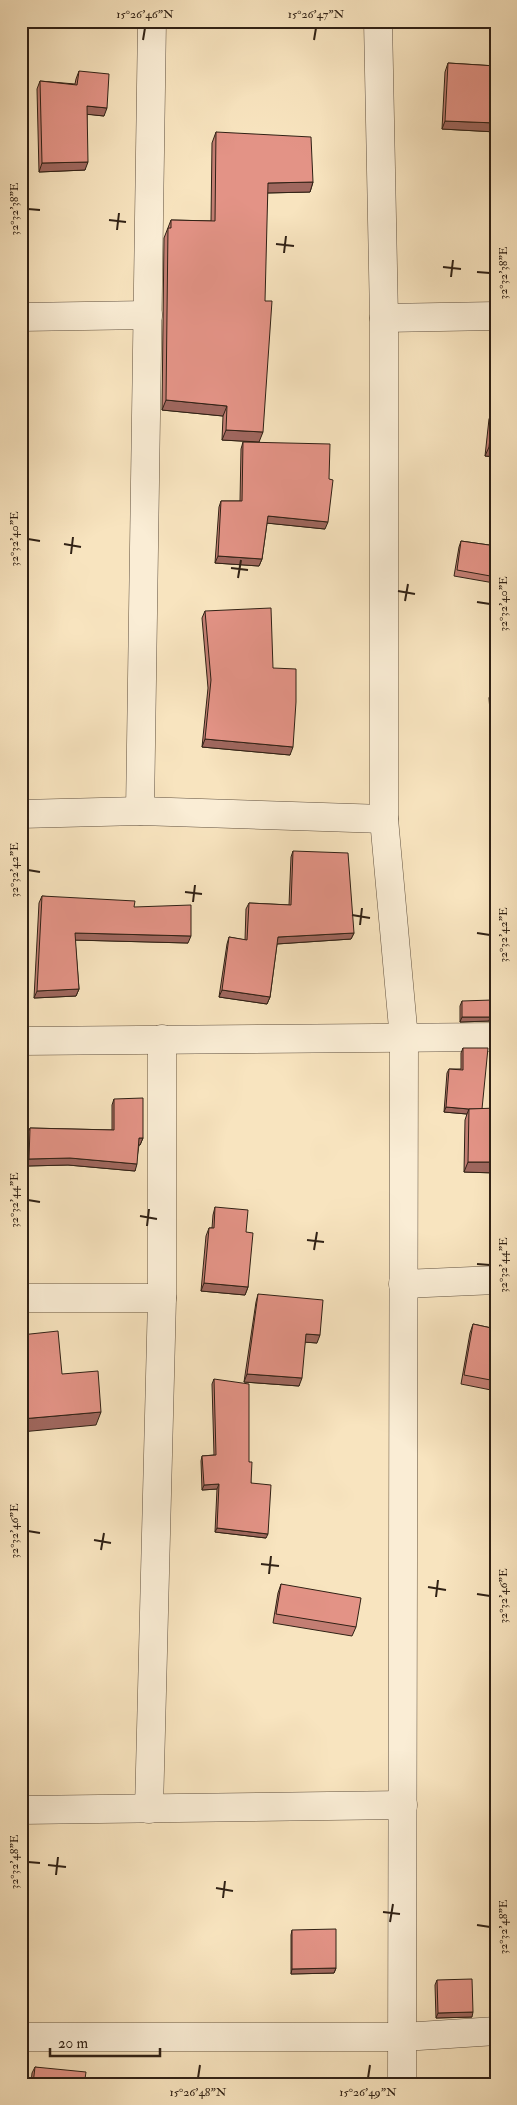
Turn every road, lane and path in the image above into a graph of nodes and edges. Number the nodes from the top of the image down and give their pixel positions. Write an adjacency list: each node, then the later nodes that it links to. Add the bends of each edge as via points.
1 (152, 21): 3 (street)
2 (378, 21): 6 (street)
3 (148, 315): 5 (street); 7 (street)
4 (496, 316): 6 (street)
5 (21, 317)
6 (384, 318): 9 (street)
7 (140, 811): 8 (street); 9 (street)
8 (21, 814)
9 (384, 819): 12 (street)
10 (496, 1037): 12 (street)
11 (162, 1039): 12 (street); 13 (street); 17 (street)
12 (404, 1039): 15 (street)
13 (21, 1041)
14 (496, 1280): 15 (street)
15 (404, 1284): 18 (street)
16 (21, 1298): 17 (street)
17 (162, 1298): 19 (street)
18 (403, 1804): 19 (street); 23 (street)
19 (149, 1809): 20 (street)
20 (21, 1810)
21 (496, 2031): 23 (street)
22 (21, 2037): 23 (street)
23 (402, 2037): 24 (street)
24 (402, 2084)

